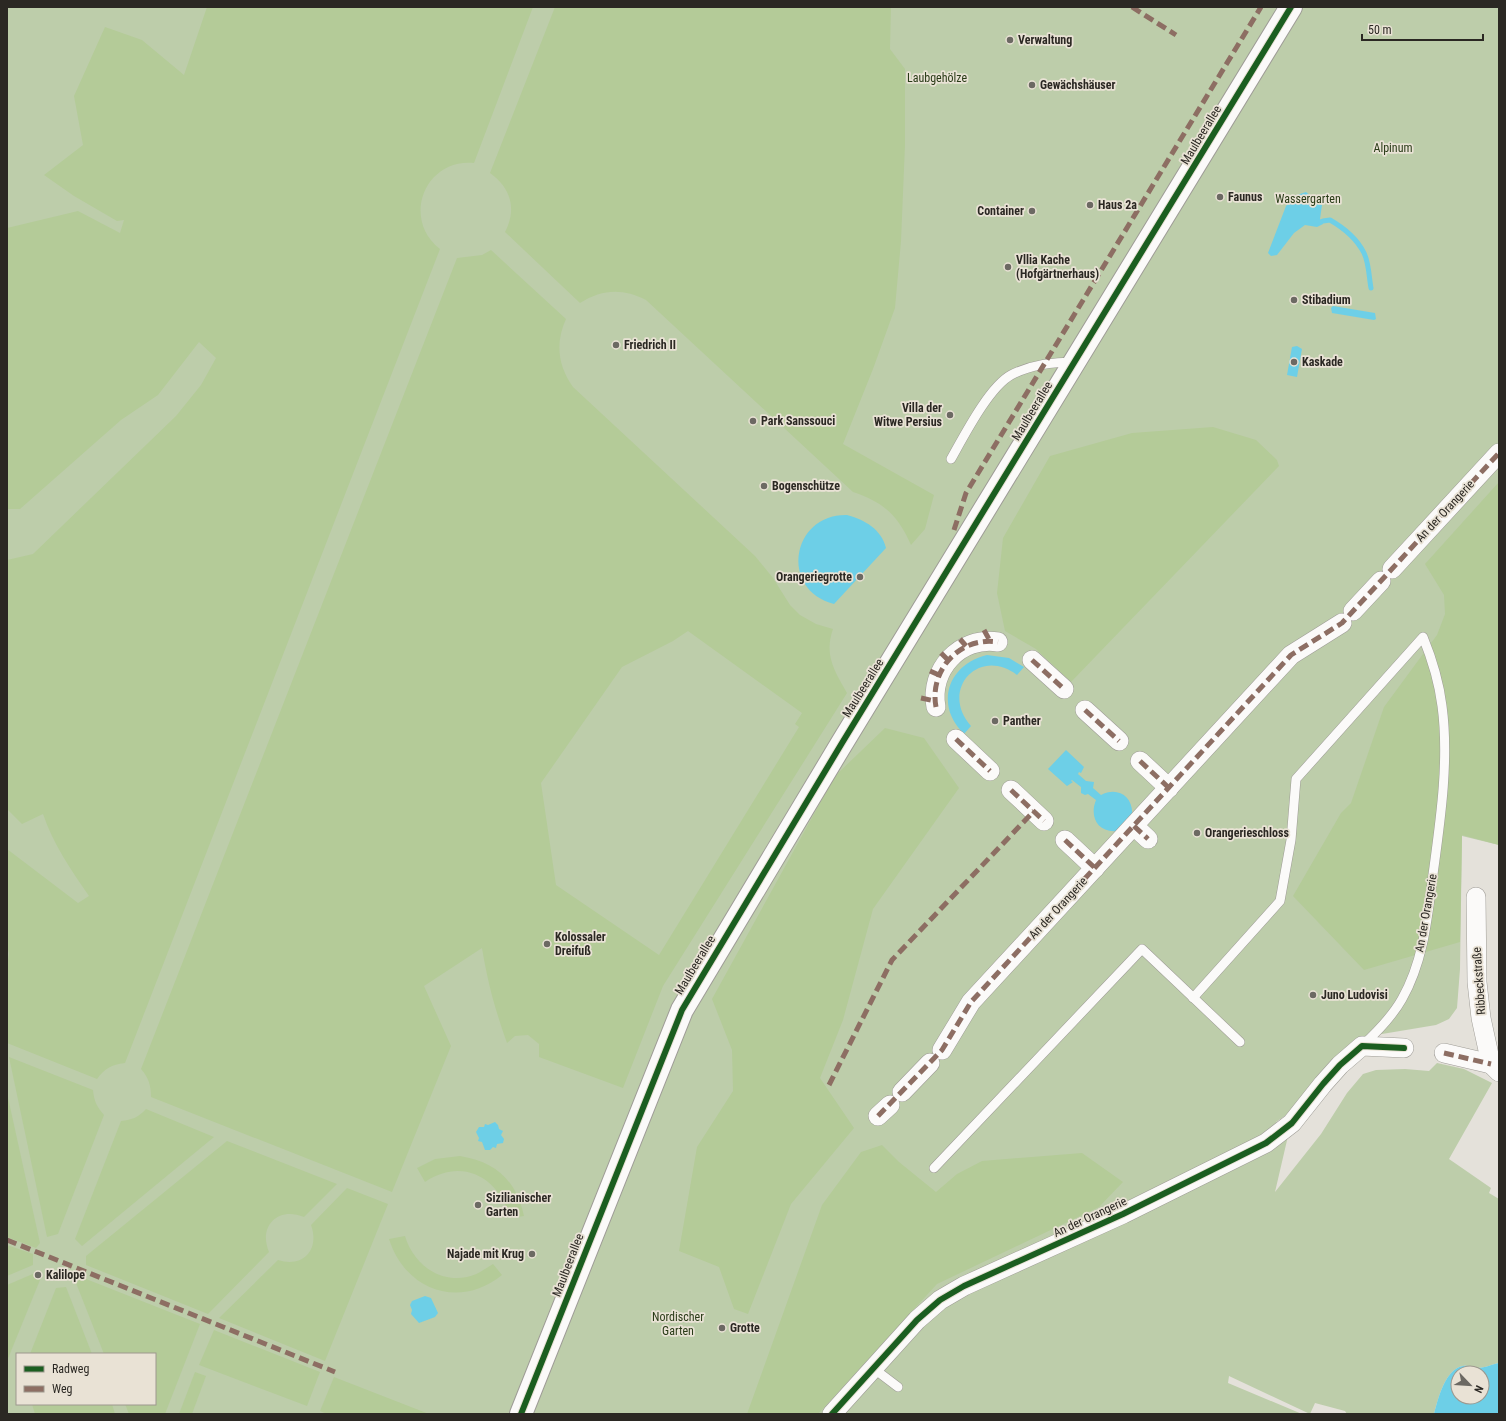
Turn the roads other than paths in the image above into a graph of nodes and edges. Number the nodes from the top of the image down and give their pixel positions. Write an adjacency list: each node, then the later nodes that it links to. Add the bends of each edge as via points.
1 (1291, 7): 2 (street, Maulbeerallee)
2 (1075, 362): 4 (lane, via 1045,364 1011,375 987,398); 32 (street, Maulbeerallee, via 682,1010)
3 (1499, 453): 14 (street, An der Orangerie, via 1347,617 1291,655)
4 (951, 459)
5 (990, 637): 8 (street, via 979,642 963,642 940,665)
6 (1032, 660): 7 (street)
7 (1064, 689)
8 (930, 702)
9 (1085, 710): 11 (street)
10 (956, 739): 13 (street)
11 (1119, 741)
12 (1140, 761): 14 (street)
13 (990, 771)
14 (1169, 788): 17 (street, An der Orangerie)
15 (1010, 790): 16 (street)
16 (1044, 821)
17 (1134, 826): 18 (street); 20 (street, An der Orangerie)
18 (1148, 839)
19 (1065, 840): 20 (street)
20 (1095, 868): 28 (street, An der Orangerie, via 971,1002 936,1056)
21 (1476, 897): 27 (street, Ribbeckstraße, via 1481,1018)
22 (1193, 998): 23 (lane); 24 (lane, An der Orangerie, via 1280,901 1291,840 1296,779 1422,636 1437,679 1443,708 1442,792 1430,905 1418,957 1402,999 1388,1020); 29 (lane, via 1142,949)
23 (1240, 1042)
24 (1362, 1046): 25 (street); 30 (street, An der Orangerie, via 1340,1065 1301,1113 1276,1137 1123,1214 964,1286 940,1300 917,1320)
25 (1404, 1048)
26 (1444, 1053): 27 (street, Ribbeckstraße)
27 (1495, 1068)
28 (890, 1104)
29 (934, 1168)
30 (873, 1368): 31 (lane); 33 (street, An der Orangerie)
31 (898, 1388)
32 (522, 1414)
33 (832, 1414)

